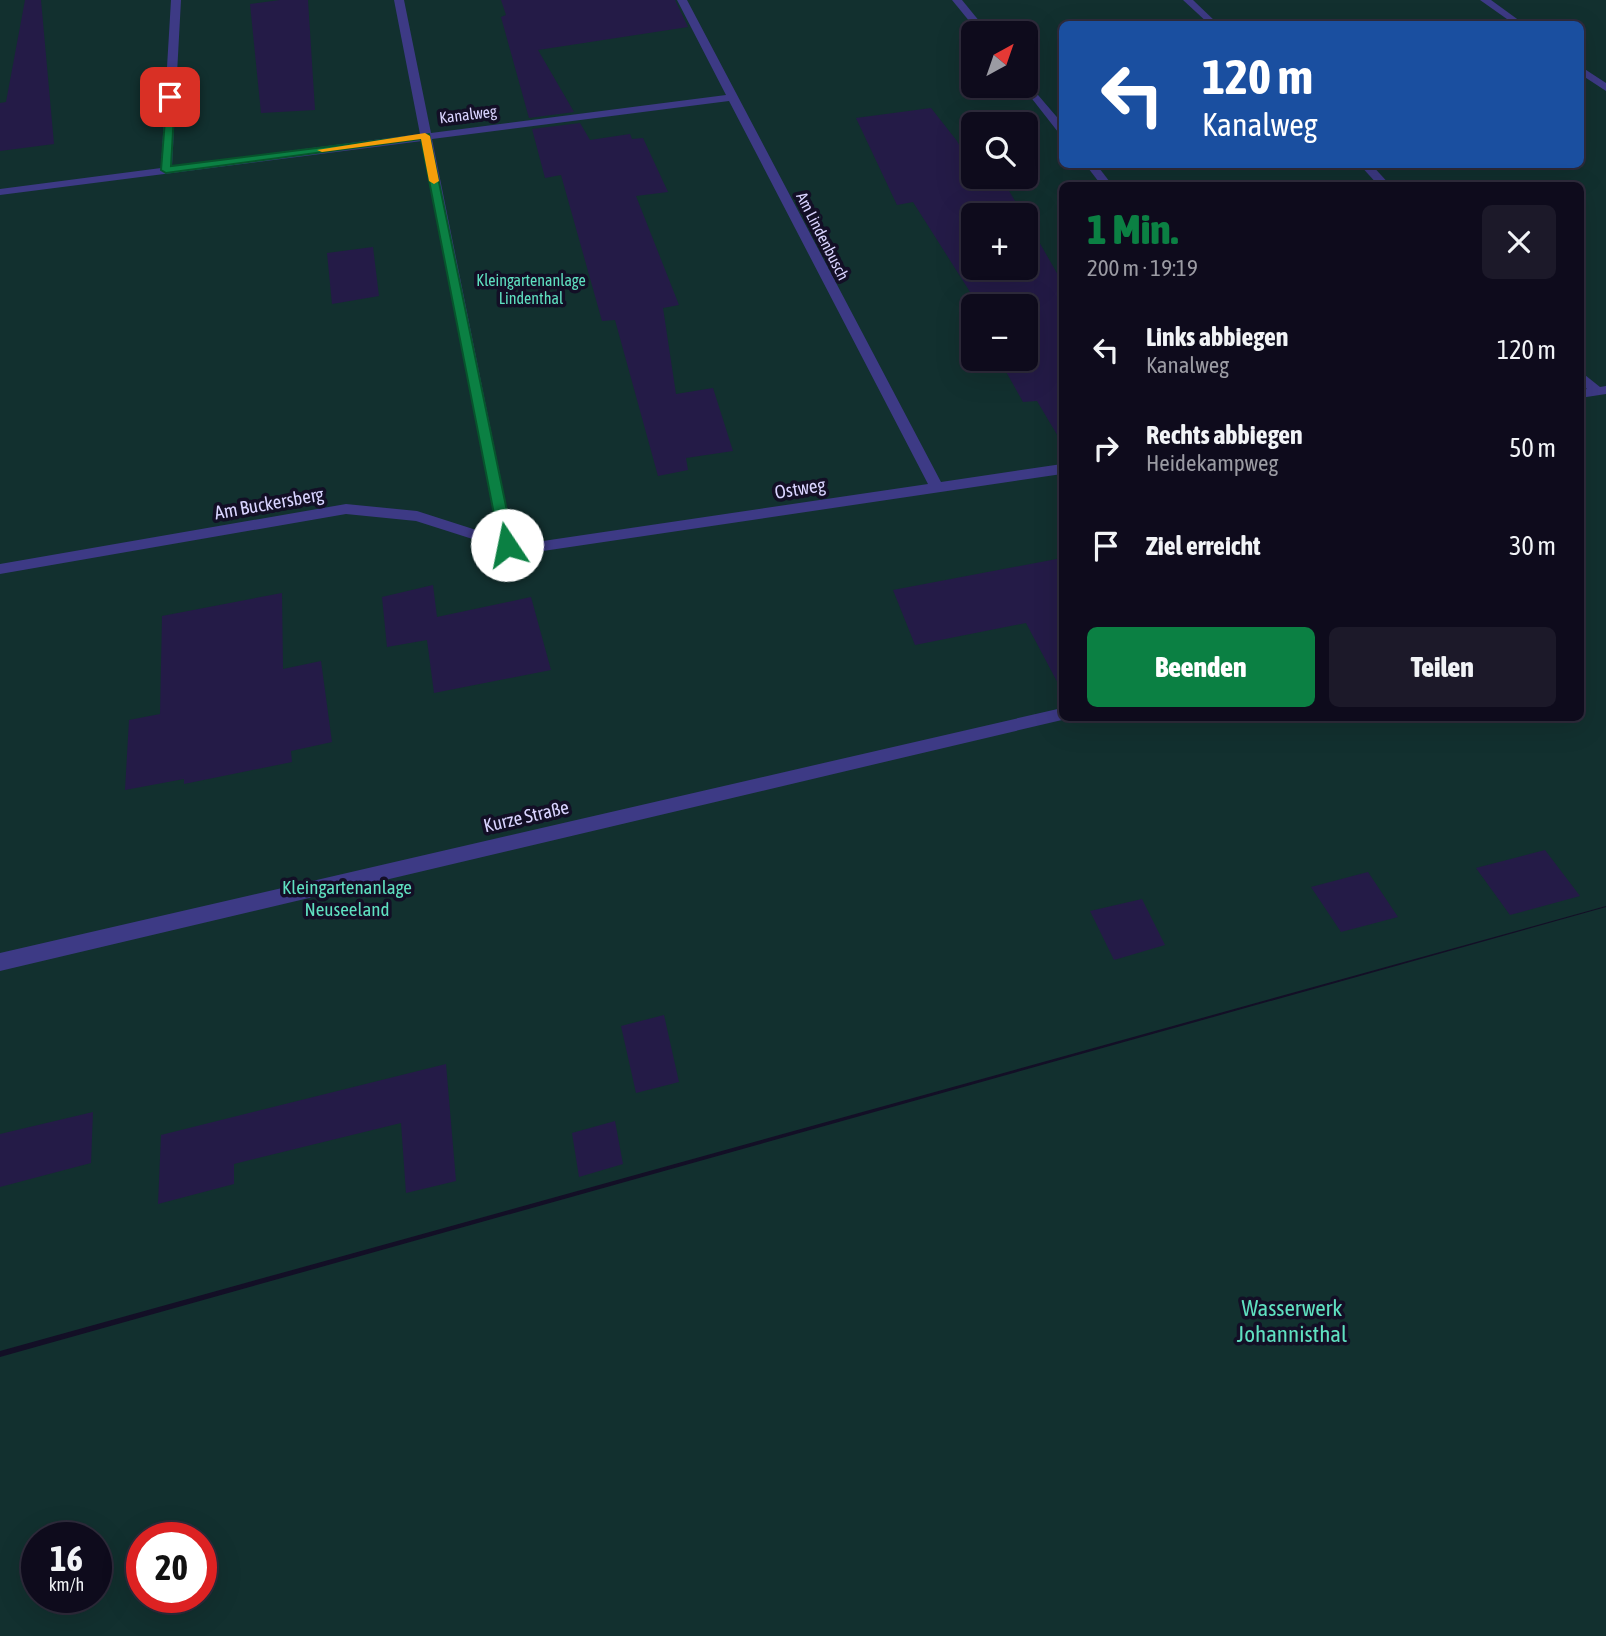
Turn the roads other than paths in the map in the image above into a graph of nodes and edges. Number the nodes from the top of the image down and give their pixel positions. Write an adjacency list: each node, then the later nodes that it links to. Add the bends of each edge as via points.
1 (176, 0): 18 (lane)
2 (399, 0): 15 (lane)
3 (682, 0): 12 (lane, Am Lindenbusch)
4 (957, 0): 7 (lane)
5 (1188, 0): 8 (lane)
6 (1485, 0): 9 (lane)
7 (974, 21)
8 (1211, 21)
9 (1515, 21)
10 (1584, 72): 11 (lane)
11 (1606, 88)
12 (733, 97): 15 (lane, Kanalweg); 25 (lane, Am Lindenbusch)
13 (1037, 98): 14 (lane)
14 (1059, 126)
15 (425, 136): 18 (lane, Kanalweg); 26 (lane)
16 (1093, 168): 19 (lane)
17 (1368, 168): 20 (lane)
18 (166, 170): 21 (lane, Kanalweg)
19 (1105, 182)
20 (1382, 182)
21 (0, 192)
22 (1584, 378): 23 (lane)
23 (1601, 390)
24 (1059, 469): 25 (lane, Ostweg)
25 (936, 487): 27 (lane, Ostweg)
26 (507, 545): 27 (lane, Am Buckersberg); 28 (lane, Am Buckersberg, via 417,516 346,509)
27 (543, 546)
28 (0, 569)
29 (1059, 715): 30 (lane, Kurze Straße)
30 (0, 961)

